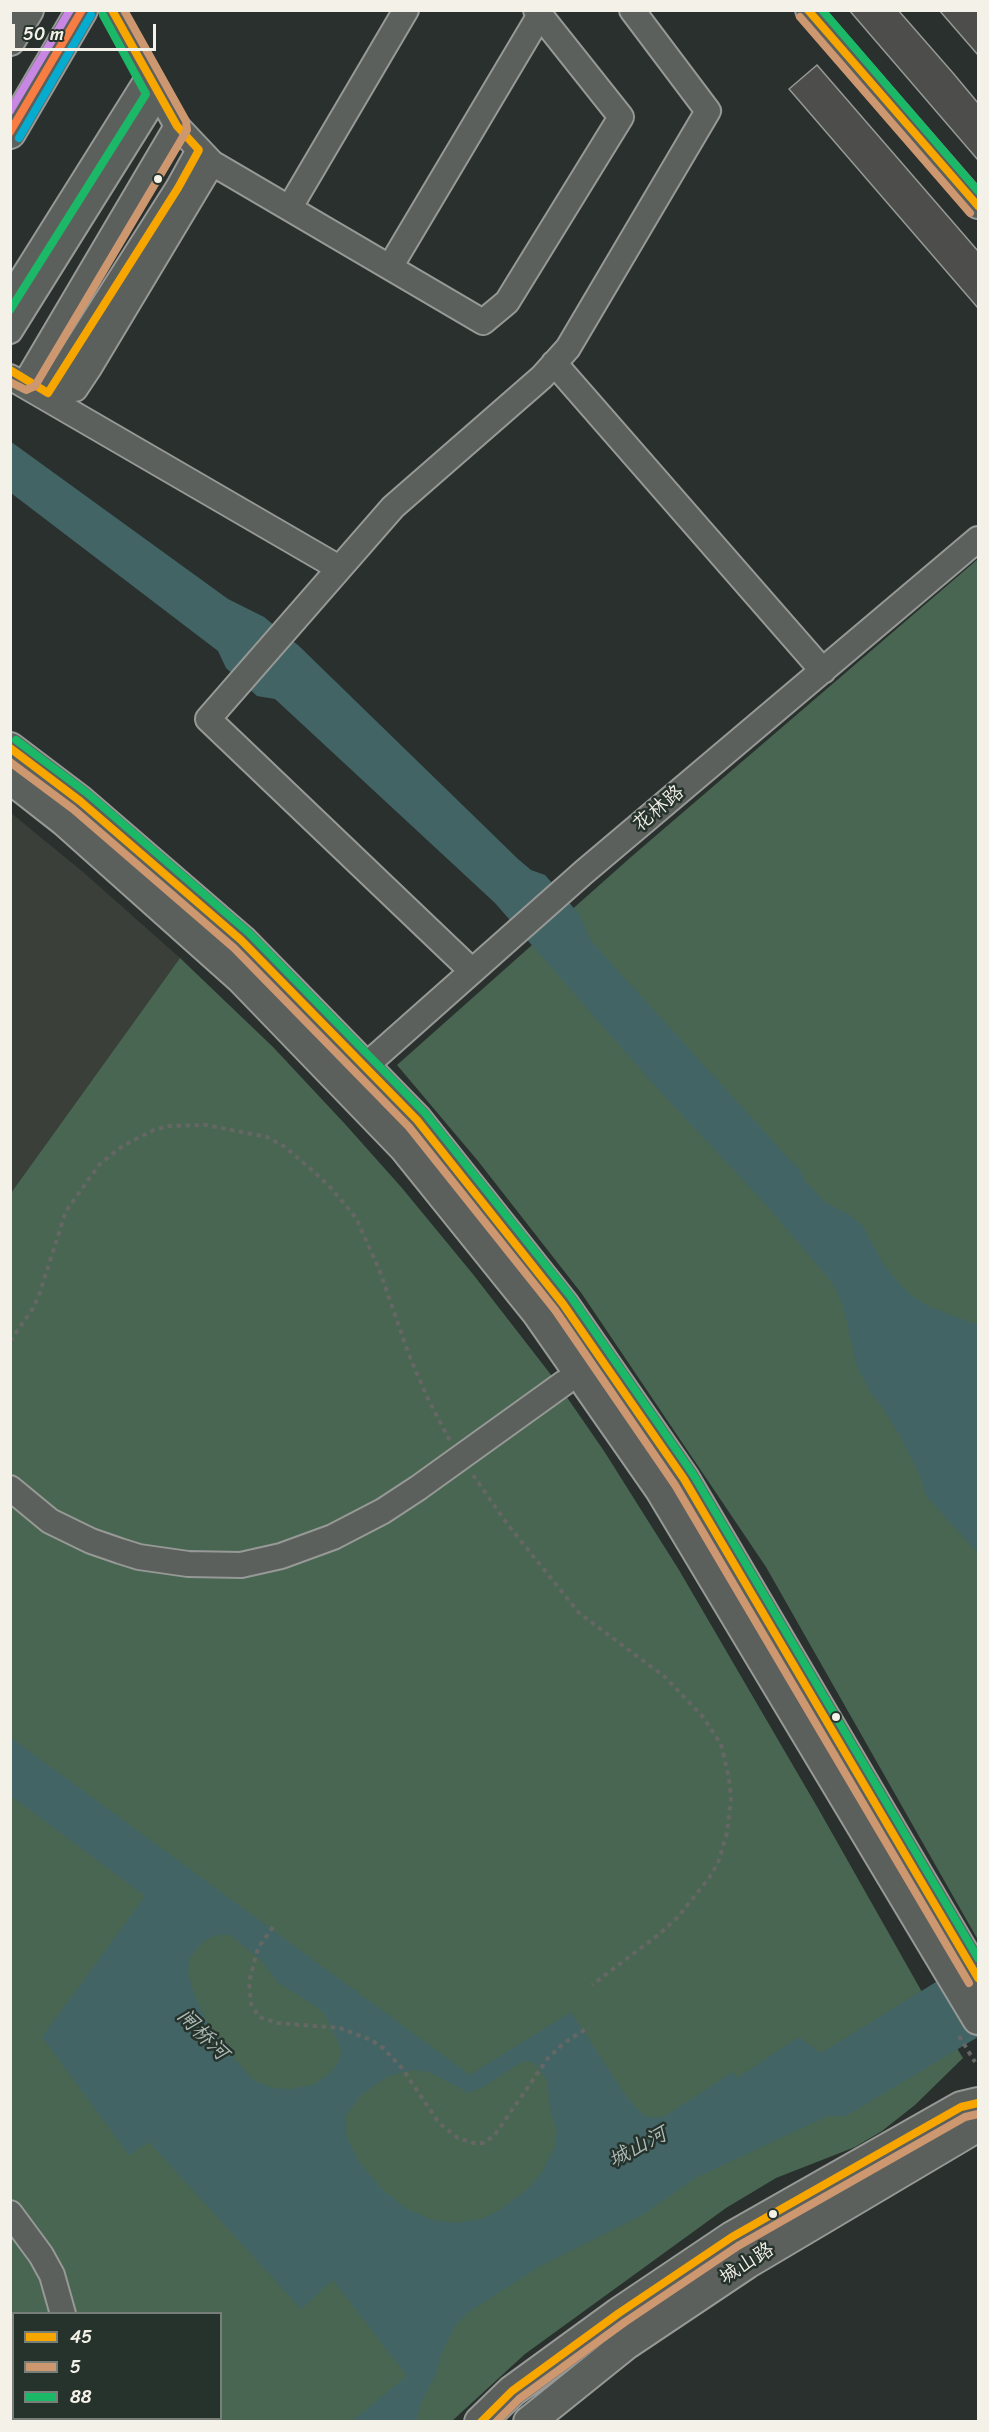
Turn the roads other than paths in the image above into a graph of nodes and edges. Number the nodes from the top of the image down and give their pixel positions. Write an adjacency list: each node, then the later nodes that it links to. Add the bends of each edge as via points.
1 (28, 10): 8 (main road)
2 (82, 10): 11 (main road)
3 (112, 10): 9 (street)
4 (406, 10): 14 (street)
5 (632, 10): 18 (street, via 708,111 568,348)
6 (808, 10): 13 (street)
7 (538, 13): 15 (street); 15 (street, via 621,117 507,302 483,322)
8 (10, 40)
9 (153, 86): 10 (street); 16 (street); 17 (street)
10 (177, 126): 12 (street); 19 (street)
11 (10, 133)
12 (206, 157): 14 (street); 19 (street, via 75,388 48,393)
13 (978, 206)
14 (290, 207): 15 (street)
15 (390, 267)
16 (10, 298)
17 (10, 331)
18 (554, 363): 21 (street, via 393,507); 22 (street)
19 (16, 376): 21 (street)
20 (978, 539): 22 (street, 花林路)
21 (339, 568): 25 (street, via 208,719)
22 (823, 670): 25 (street, 花林路)
23 (10, 748): 26 (main road, via 80,801 241,940)
24 (10, 778): 26 (main road, via 65,821)
25 (472, 971): 26 (street, 花林路)
26 (354, 1075): 29 (main road, via 405,1148 537,1312 661,1490)
27 (564, 1383): 28 (street, via 383,1511 333,1537 242,1565 188,1564 120,1551 50,1521)
28 (10, 1488)
29 (964, 1969): 30 (main road)
30 (978, 2019)
31 (978, 2103): 35 (main road, 城山路, via 961,2107 732,2237 512,2391)
32 (978, 2126): 36 (main road, 城山路, via 747,2263 626,2344)
33 (10, 2213): 34 (street, via 41,2255)
34 (63, 2312)
35 (480, 2421)
36 (529, 2421)

